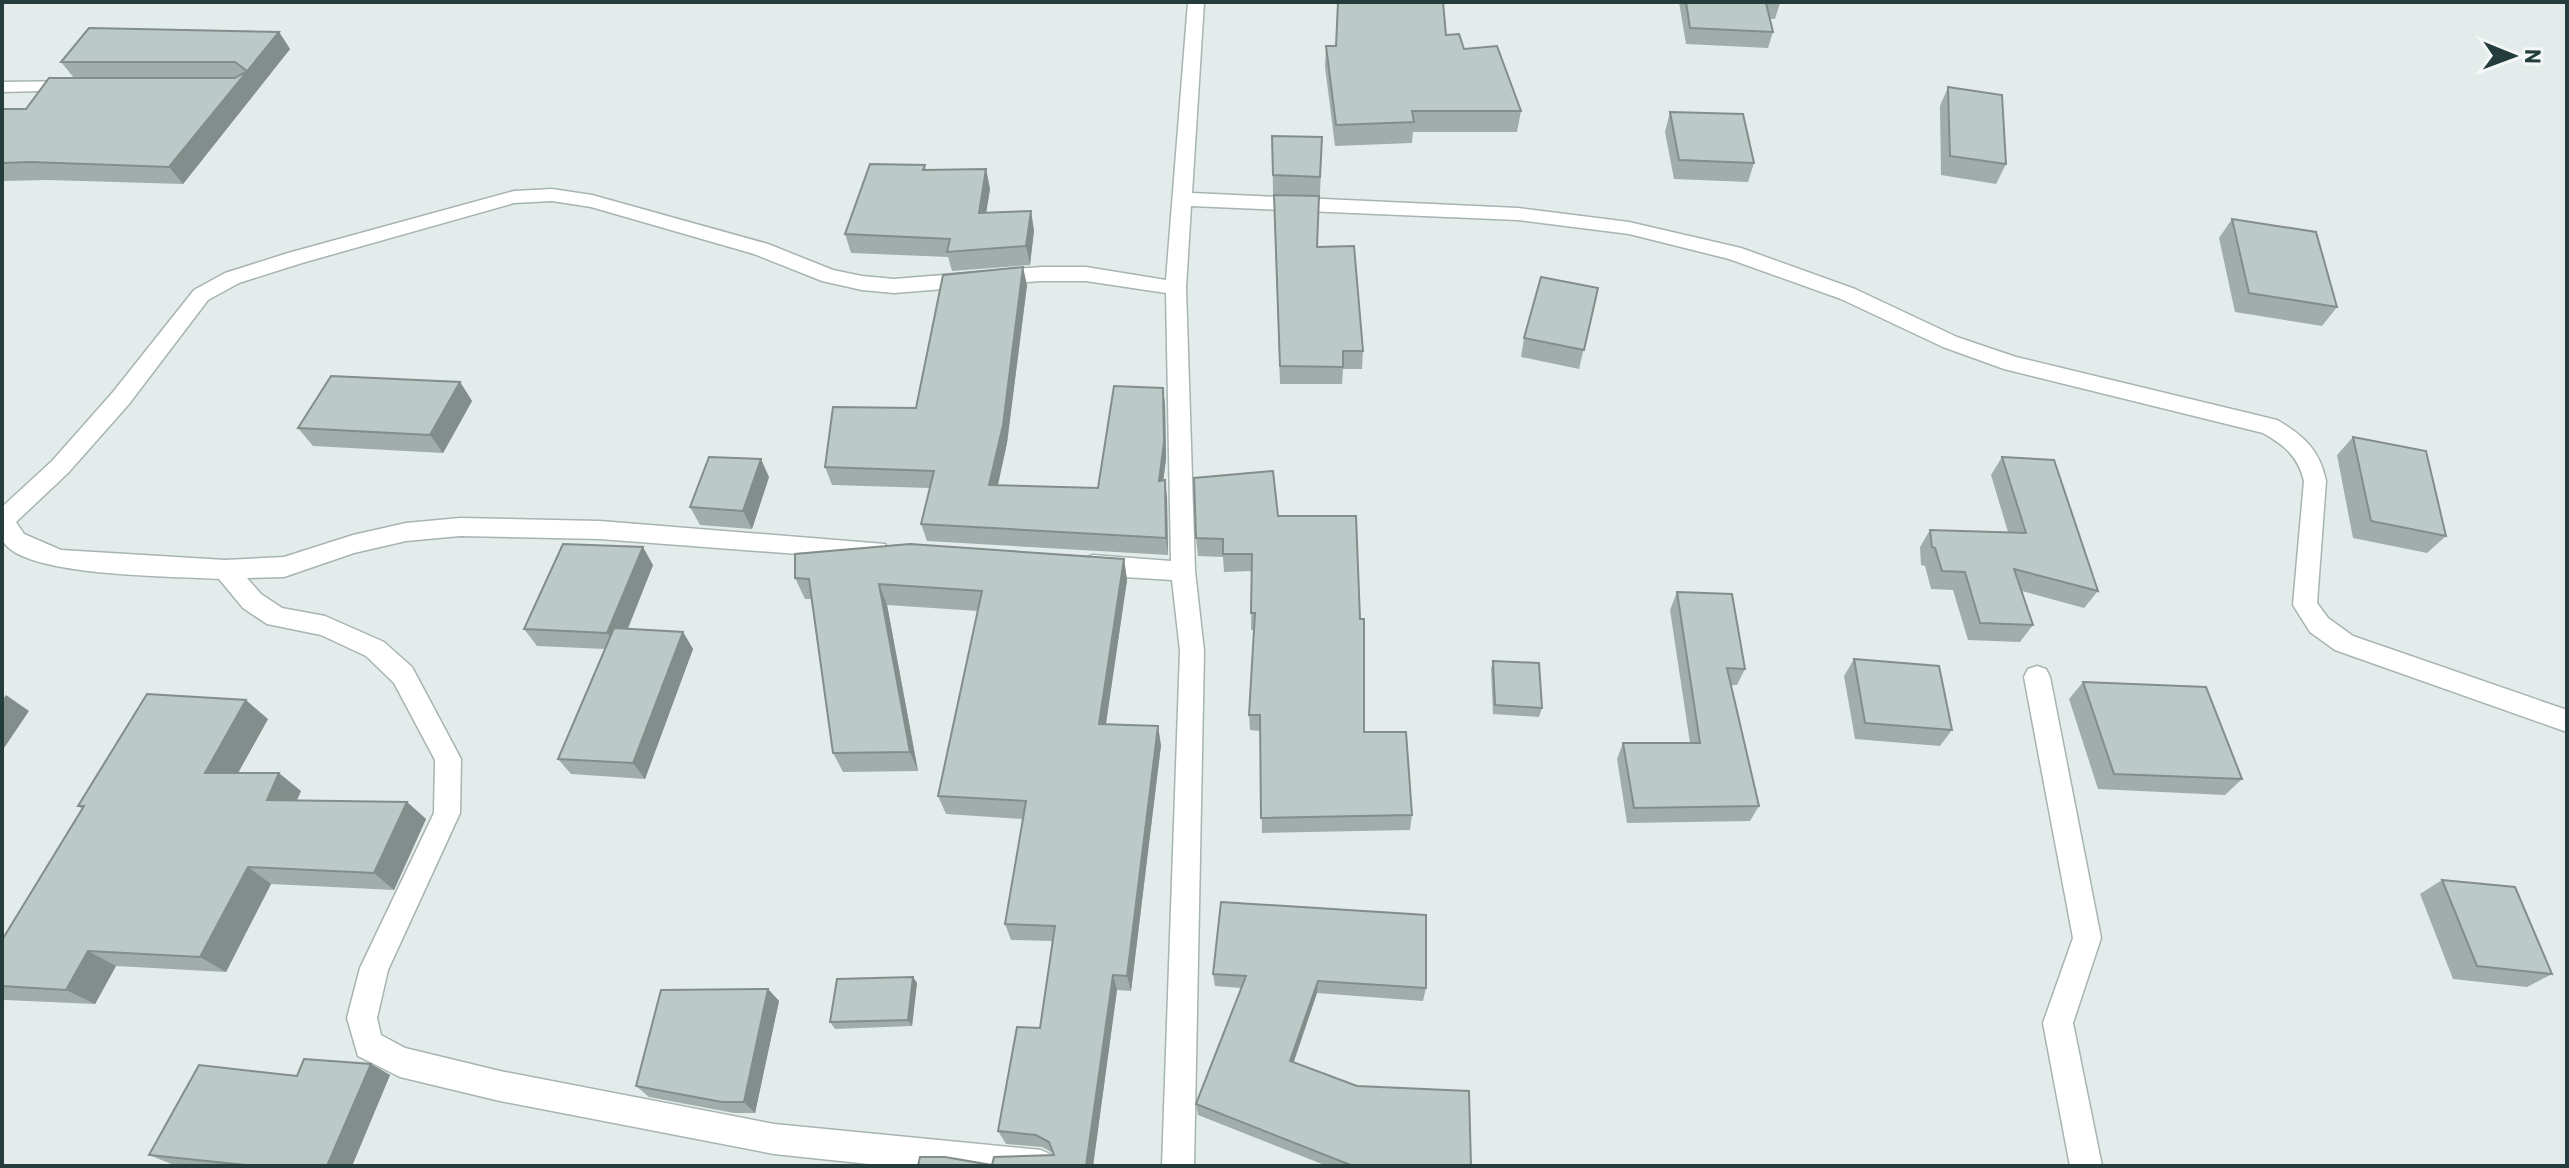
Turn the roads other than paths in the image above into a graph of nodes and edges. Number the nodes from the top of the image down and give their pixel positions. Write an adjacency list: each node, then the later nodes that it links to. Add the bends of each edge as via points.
1 (1196, 2): 4 (street)
2 (2, 87): 3 (street)
3 (98, 87)
4 (1182, 199): 5 (street); 12 (street, via 1518,214 1629,228 1763,263 2012,364 2269,426 2295,441 2312,461 2305,605 2319,625 2344,643)
5 (1176, 288): 6 (street, via 1086,274 894,286 862,283 592,201 514,197 295,258 232,278 201,295 121,398 60,467); 10 (street)
6 (2, 521): 9 (street, via 16,541 59,559)
7 (898, 552): 9 (street, via 600,530 460,527 393,535 284,567)
8 (1072, 564): 10 (street)
9 (225, 570): 13 (street, via 252,601 276,617 325,626 375,649 403,675 448,759 447,813 374,968 362,1018 369,1045 400,1062 500,1086 774,1139)
10 (1183, 571): 14 (street, via 1192,651)
11 (2037, 677): 15 (street, via 2087,938 2058,1023)
12 (2567, 721)
13 (1041, 1166)
14 (1178, 1166)
15 (2086, 1166)

